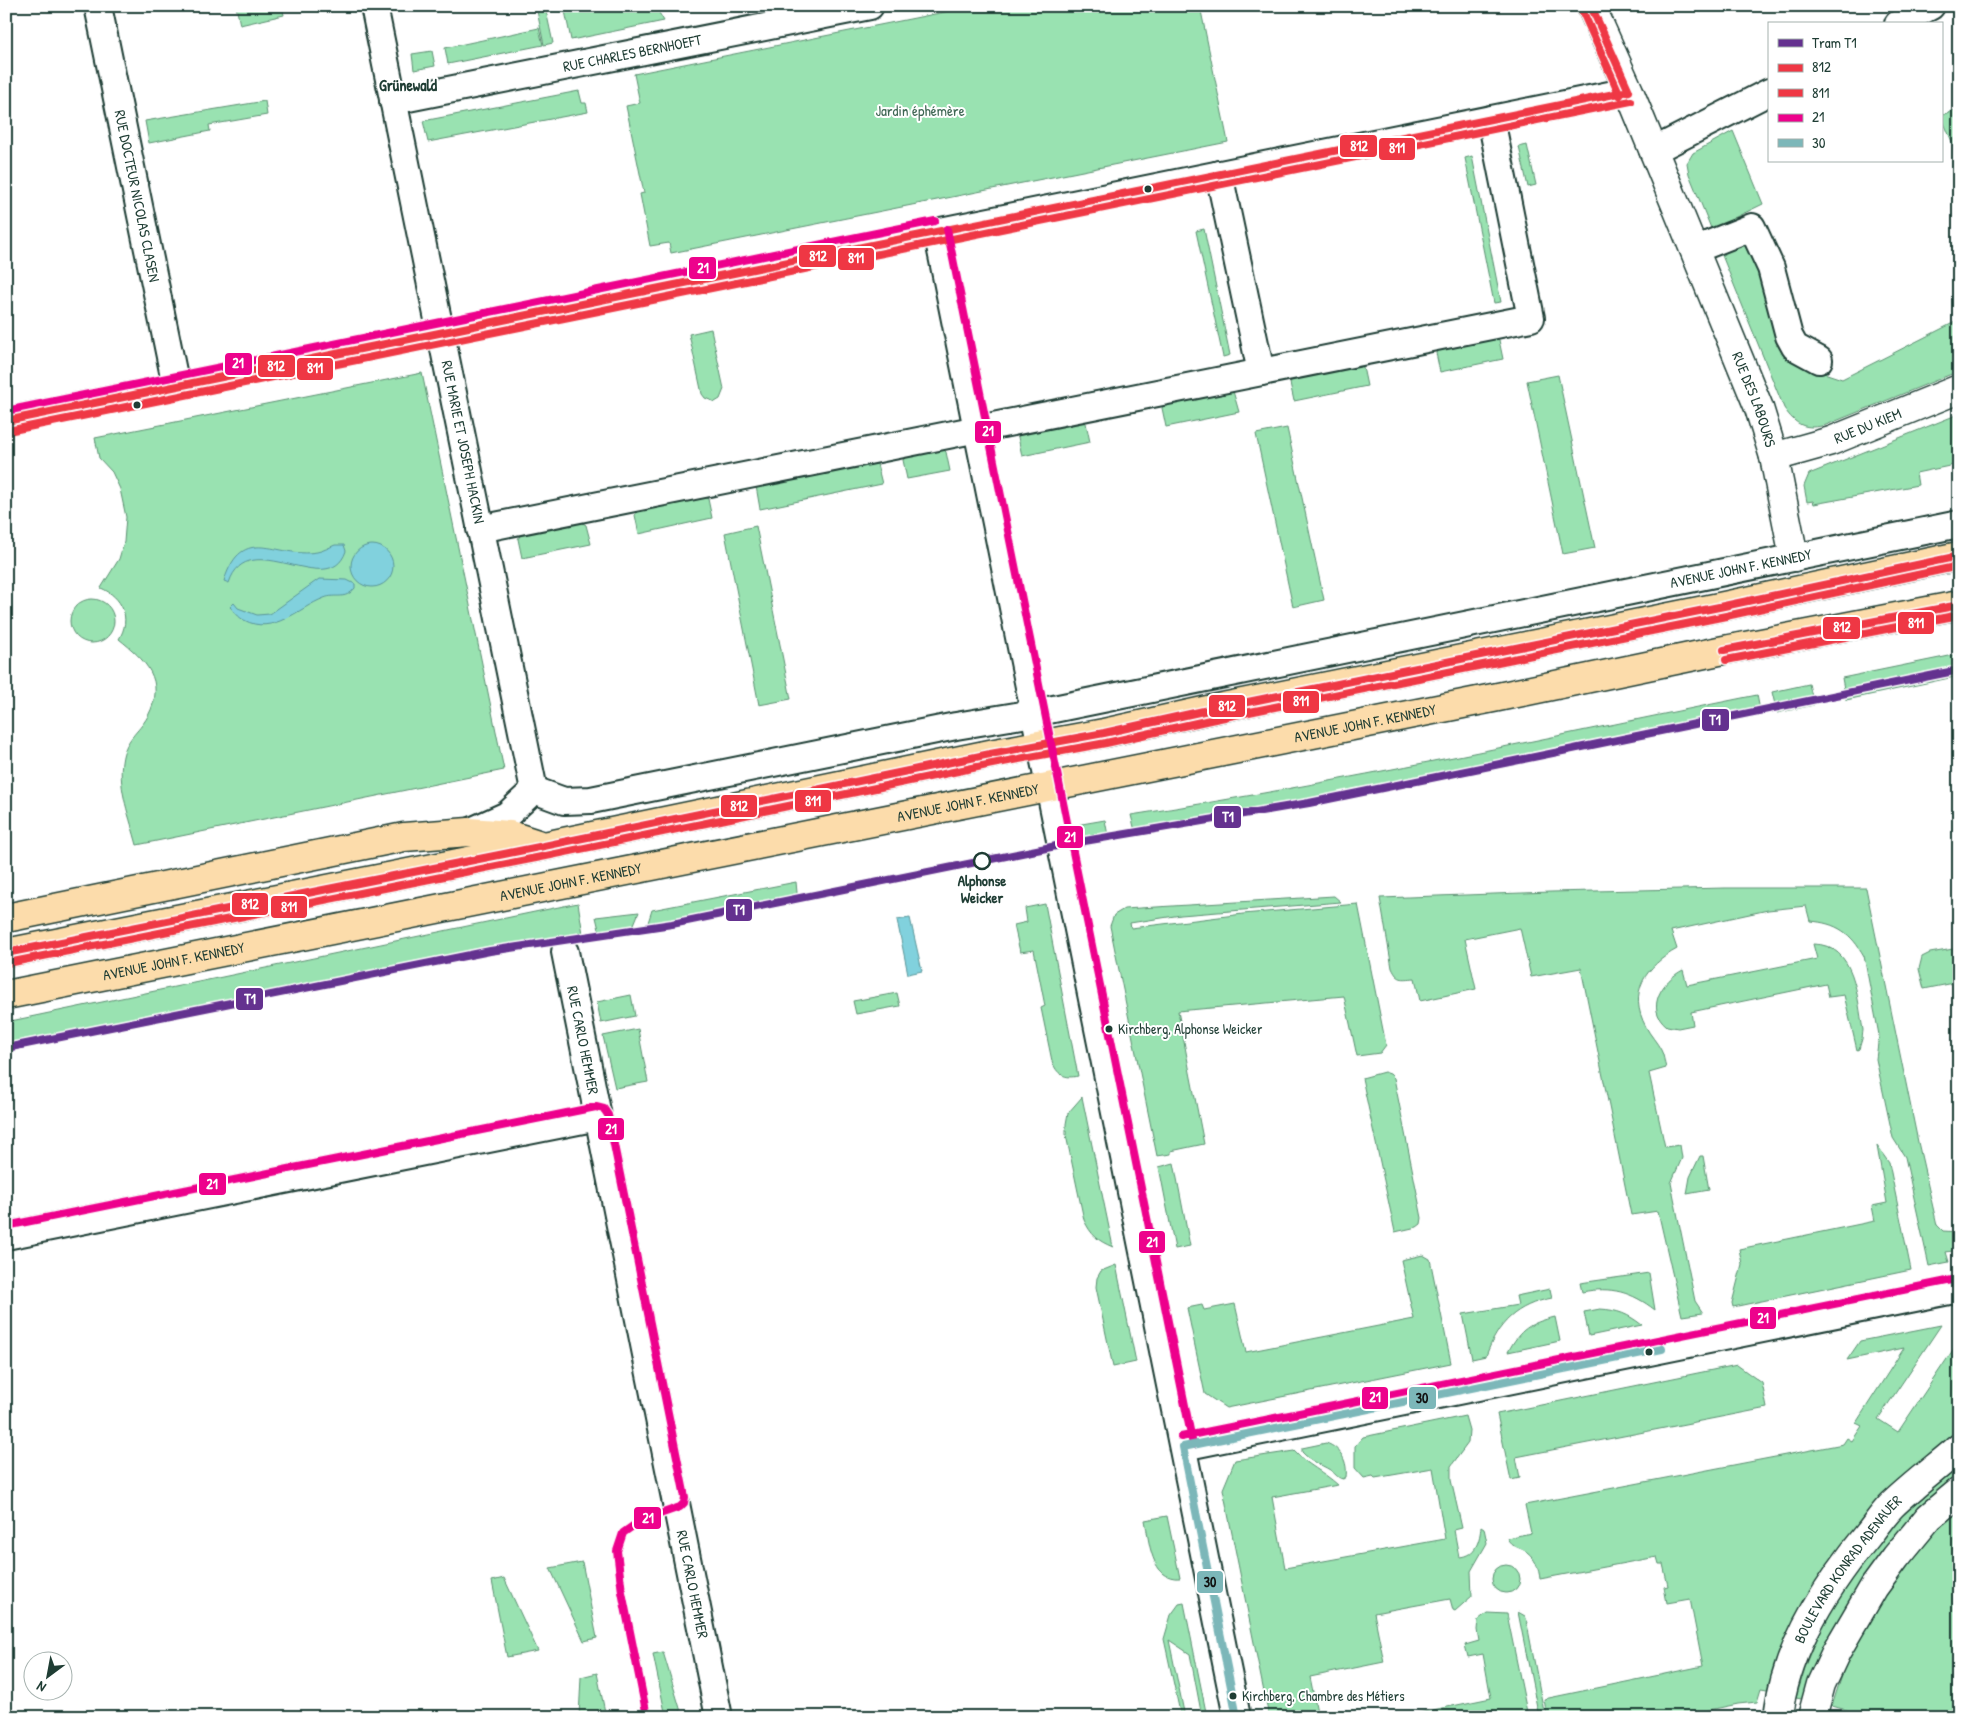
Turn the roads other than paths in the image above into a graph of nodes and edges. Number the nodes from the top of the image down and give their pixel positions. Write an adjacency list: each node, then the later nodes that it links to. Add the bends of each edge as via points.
1 (98, 6): 18 (street, RUE DOCTEUR NICOLAS CLASEN)
2 (374, 6): 9 (street, RUE MARIE ET JOSEPH HACKIN)
3 (870, 6): 9 (street, RUE CHARLES BERNHOEFT)
4 (1591, 6): 7 (main road, RUE DES LABOURS)
5 (1931, 6): 6 (street)
6 (1902, 22)
7 (1629, 91): 10 (street); 11 (main road, RUE DES LABOURS)
8 (1768, 93): 11 (street)
9 (393, 101): 15 (street, RUE MARIE ET JOSEPH HACKIN)
10 (1491, 119): 12 (street); 17 (street, via 1531,318)
11 (1653, 151): 14 (main road, RUE DES LABOURS)
12 (1219, 174): 13 (street); 17 (street)
13 (937, 231): 15 (street); 21 (street)
14 (1694, 250): 16 (street, via 1752,226 1771,268 1789,336 1795,347); 22 (main road, RUE DES LABOURS, via 1759,408)
15 (440, 332): 18 (street); 24 (street, RUE MARIE ET JOSEPH HACKIN)
16 (1819, 360)
17 (1261, 372): 21 (street)
18 (176, 386): 20 (street)
19 (1959, 389): 22 (main road, RUE DU KIEM, via 1831,441)
20 (6, 421)
21 (977, 429): 24 (street); 30 (street)
22 (1774, 457): 26 (main road, RUE DES LABOURS)
23 (1959, 524): 26 (street, AVENUE JOHN F. KENNEDY)
24 (480, 529): 33 (street, RUE MARIE ET JOSEPH HACKIN)
25 (1959, 556): 29 (main road)
26 (1794, 557): 28 (street, AVENUE JOHN F. KENNEDY)
27 (1959, 605): 32 (main road, AVENUE JOHN F. KENNEDY)
28 (1202, 679): 29 (street); 30 (street, AVENUE JOHN F. KENNEDY)
29 (1208, 710): 31 (main road)
30 (1034, 714): 31 (street); 33 (street, AVENUE JOHN F. KENNEDY, via 956,726 591,800 564,800)
31 (1041, 746): 32 (street); 35 (main road)
32 (1049, 787): 39 (main road, AVENUE JOHN F. KENNEDY); 43 (street)
33 (534, 790): 34 (street, via 507,815)
34 (469, 832): 35 (main road, via 510,835); 36 (main road, via 404,837)
35 (544, 846): 38 (main road)
36 (6, 918)
37 (565, 952): 40 (street, RUE CARLO HEMMER)
38 (6, 953)
39 (6, 995)
40 (598, 1117): 41 (street); 46 (street, RUE CARLO HEMMER)
41 (6, 1236)
42 (1959, 1289): 43 (street)
43 (1183, 1447): 47 (street)
44 (1959, 1448): 48 (main road, BOULEVARD KONRAD ADENAUER, via 1891,1506 1843,1565 1799,1642)
45 (1959, 1492): 49 (main road, BOULEVARD KONRAD ADENAUER, via 1929,1518 1874,1587 1836,1652 1821,1684)
46 (719, 1717)
47 (1237, 1717)
48 (1778, 1717)
49 (1812, 1717)

